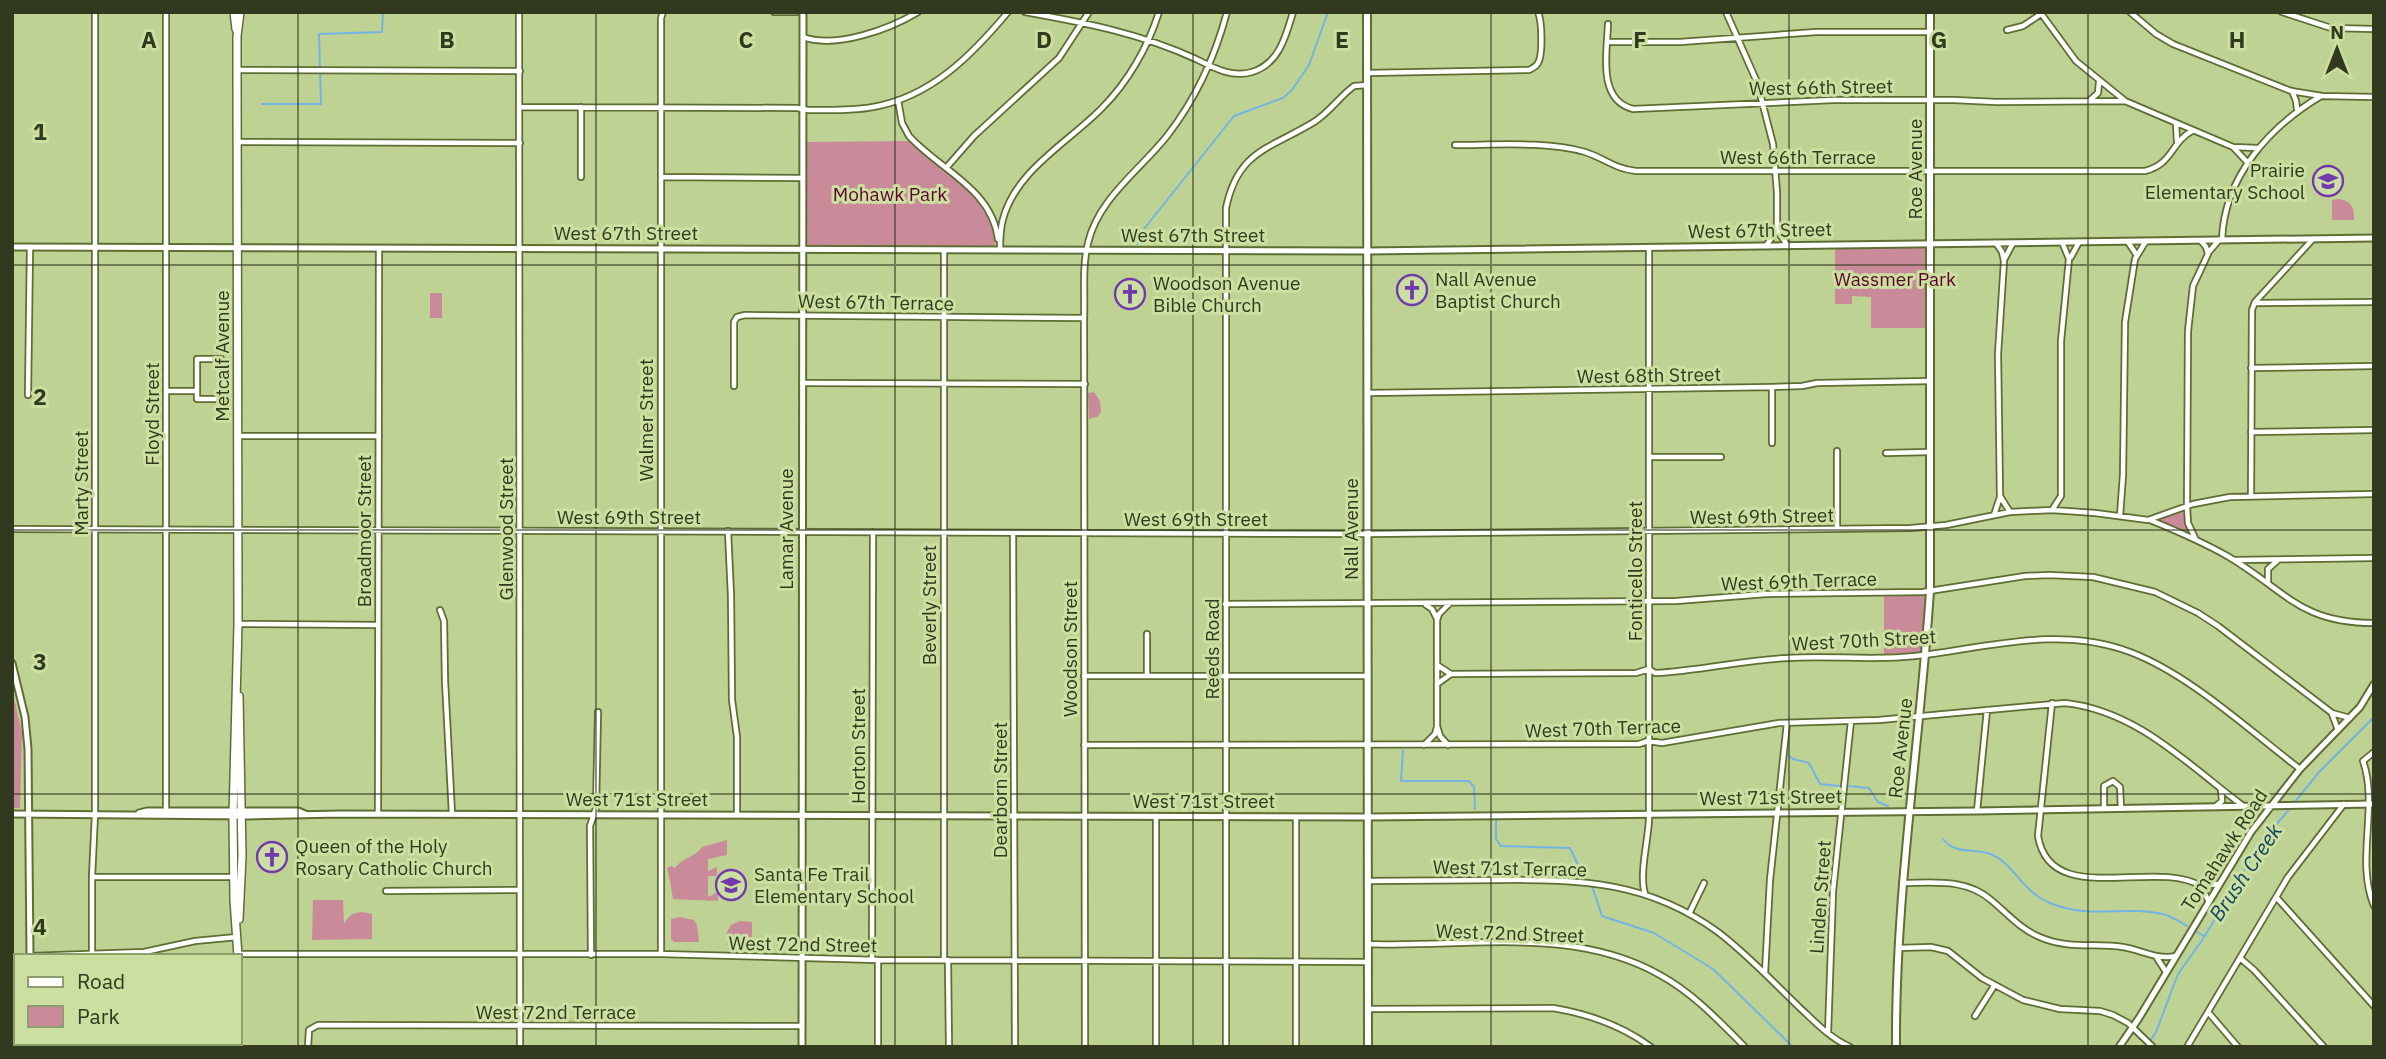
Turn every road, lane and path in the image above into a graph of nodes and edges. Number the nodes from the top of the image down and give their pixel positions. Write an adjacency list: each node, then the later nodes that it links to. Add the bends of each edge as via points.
1 (95, 12): 87 (street, Marty Street)
2 (166, 12): 88 (street, Floyd Street)
3 (234, 12): 29 (main road, Metcalf Avenue)
4 (240, 12): 29 (main road, Metcalf Avenue)
5 (519, 12): 36 (street, Glenwood Street)
6 (663, 12): 50 (street, Walmer Street)
7 (775, 12): 8 (street)
8 (797, 12)
9 (803, 12): 31 (street, Lamar Avenue)
10 (918, 12): 31 (street, via 861,36)
11 (1009, 12): 43 (street, via 950,73)
12 (1025, 12): 24 (street)
13 (1089, 12): 24 (street)
14 (1159, 12): 32 (street)
15 (1227, 12): 34 (street, Woodson Street)
16 (1293, 12): 34 (street, via 1281,46 1264,66 1236,74)
17 (1367, 12): 37 (main road, Nall Avenue)
18 (1538, 12): 37 (street, via 1538,63 1529,70)
19 (1726, 12): 30 (street)
20 (1930, 12): 28 (main road, Roe Avenue)
21 (2130, 12): 40 (street, via 2173,44)
22 (2282, 12): 26 (street, via 2331,28)
23 (2041, 13): 27 (street, via 2023,26); 38 (street, via 2064,46)
24 (1083, 23): 32 (street); 62 (street, via 1059,58)
25 (1608, 24): 33 (street)
26 (2374, 29)
27 (2007, 30)
28 (1930, 32): 30 (street); 44 (main road, Roe Avenue)
29 (237, 36): 35 (main road, Metcalf Avenue)
30 (1738, 36): 33 (street); 47 (street)
31 (803, 37): 51 (street, Lamar Avenue)
32 (1148, 39): 34 (street); 68 (street, via 1118,89 1031,172)
33 (1608, 42): 47 (street, West 66th Street, via 1609,86 1624,106)
34 (1209, 65): 97 (street, Woodson Street, via 1173,127 1103,210)
35 (237, 70): 36 (street); 55 (main road, Metcalf Avenue)
36 (520, 71): 48 (street, Glenwood Street)
37 (1367, 73): 39 (main road, Nall Avenue)
38 (2099, 82): 45 (street, via 2098,93); 46 (street)
39 (1367, 85): 98 (street, Reeds Road, via 1354,86 1325,115 1266,146 1247,163 1228,197); 99 (main road, Nall Avenue)
40 (2291, 91): 41 (street); 52 (street)
41 (2322, 96): 42 (street); 52 (street)
42 (2374, 97)
43 (898, 100): 51 (street, via 857,109); 62 (street, via 909,136)
44 (1930, 100): 45 (street, West 66th Street); 47 (street, West 66th Street); 63 (main road, Roe Avenue)
45 (2089, 101): 46 (street, West 66th Street)
46 (2125, 101): 53 (street, West 66th Street)
47 (1763, 102): 64 (street)
48 (520, 107): 49 (street); 56 (street, Glenwood Street)
49 (581, 107): 50 (street); 65 (street)
50 (661, 107): 51 (street); 66 (street, Walmer Street)
51 (803, 109): 67 (street, Lamar Avenue)
52 (2297, 110): 60 (street)
53 (2176, 124): 54 (street, West 66th Street); 58 (street)
54 (2192, 131): 58 (street, West 66th Terrace); 59 (street, West 66th Street)
55 (237, 142): 56 (street); 89 (main road, Metcalf Avenue)
56 (520, 143): 92 (street, Glenwood Street)
57 (1455, 145): 64 (street, West 66th Terrace, via 1542,146 1584,152 1636,172)
58 (2176, 145): 63 (street, West 66th Terrace, via 2165,161 2145,171)
59 (2233, 147): 60 (street, West 66th Street); 61 (street)
60 (2258, 148): 61 (street)
61 (2248, 163): 74 (street, via 2224,211)
62 (946, 168): 69 (street, via 974,191)
63 (1931, 170): 64 (street, West 66th Terrace); 82 (main road, Roe Avenue)
64 (1776, 171): 70 (street)
65 (580, 177)
66 (661, 177): 67 (street); 93 (street, Walmer Street)
67 (803, 177): 94 (street, Lamar Avenue)
68 (1004, 216): 69 (street); 96 (street)
69 (993, 217): 96 (street)
70 (1777, 230): 83 (street); 84 (street)
71 (2374, 238): 73 (street, West 67th Street)
72 (2293, 239): 73 (street, West 67th Street); 74 (street, West 67th Street); 100 (street)
73 (2313, 239): 100 (street)
74 (2220, 240): 76 (street, West 67th Street); 102 (street)
75 (2146, 241): 76 (street, West 67th Street); 79 (street, West 67th Street); 101 (street)
76 (2201, 241): 102 (street)
77 (2063, 242): 78 (street, West 67th Street); 81 (street, West 67th Street); 103 (street)
78 (2079, 242): 79 (street, West 67th Street); 103 (street)
79 (2128, 242): 101 (street)
80 (1996, 243): 81 (street, West 67th Street); 82 (street, West 67th Street); 104 (street)
81 (2013, 243): 104 (street)
82 (1931, 244): 84 (street, West 67th Street); 115 (main road, Roe Avenue)
83 (1766, 246): 84 (street, West 67th Street); 91 (street, West 67th Street)
84 (1788, 246)
85 (12, 247): 86 (street, West 67th Street)
86 (30, 247): 87 (street, West 67th Street); 125 (street)
87 (95, 247): 88 (street, West 67th Street); 151 (street, Marty Street)
88 (166, 248): 89 (street, West 67th Street); 122 (street, Floyd Street)
89 (237, 248): 90 (street, West 67th Street); 129 (main road, Metcalf Avenue)
90 (379, 248): 92 (street, West 67th Street); 130 (street, Broadmoor Street)
91 (1649, 248): 99 (street, West 67th Street); 121 (street, Fonticello Street)
92 (519, 249): 93 (street, West 67th Street); 154 (street, Glenwood Street)
93 (661, 249): 94 (street, West 67th Street); 156 (street, Walmer Street)
94 (802, 250): 95 (street, West 67th Street); 109 (street, Lamar Avenue)
95 (944, 250): 96 (street, West 67th Street); 110 (street, Beverly Street)
96 (1000, 250): 97 (street, West 67th Street)
97 (1087, 251): 98 (street, West 67th Street); 111 (street, Woodson Street)
98 (1225, 251): 99 (street, West 67th Street); 164 (street, Reeds Road)
99 (1367, 251): 124 (main road, Nall Avenue)
100 (2301, 252): 105 (street)
101 (2136, 254): 146 (street, via 2125,322)
102 (2208, 254): 141 (street, via 2193,286 2189,310)
103 (2069, 259): 139 (street, via 2061,341)
104 (2004, 261): 138 (street, via 1998,344)
105 (2266, 291): 107 (street); 108 (street)
106 (2374, 302): 108 (street)
107 (2255, 303): 108 (street); 114 (street)
108 (2270, 303)
109 (802, 316): 110 (street, West 67th Terrace); 116 (street, Lamar Avenue); 119 (street, West 67th Terrace, via 737,317)
110 (943, 317): 111 (street, West 67th Terrace); 117 (street, Beverly Street)
111 (1084, 318): 118 (street, Woodson Street)
112 (221, 359): 123 (street, via 197,359)
113 (2374, 366): 114 (street)
114 (2251, 368): 128 (street)
115 (1931, 381): 120 (street, West 68th Street); 133 (main road, Roe Avenue)
116 (802, 383): 117 (street); 159 (street, Lamar Avenue)
117 (943, 383): 118 (street); 161 (street, Beverly Street)
118 (1085, 384): 163 (street, Woodson Street)
119 (734, 386)
120 (1772, 387): 121 (street, West 68th Street); 131 (street)
121 (1649, 389): 124 (street, West 68th Street); 135 (street, Fonticello Street)
122 (166, 391): 123 (street); 152 (street, Floyd Street)
123 (196, 391): 126 (street, via 197,399)
124 (1367, 393): 165 (main road, Nall Avenue)
125 (28, 395)
126 (219, 399)
127 (2374, 430): 128 (street)
128 (2251, 432): 140 (street)
129 (237, 436): 130 (street); 153 (main road, Metcalf Avenue)
130 (379, 436): 155 (street, Broadmoor Street)
131 (1772, 443)
132 (1837, 451): 150 (street)
133 (1930, 452): 134 (street); 148 (main road, Roe Avenue)
134 (1886, 453)
135 (1649, 457): 136 (street); 158 (street, Fonticello Street)
136 (1721, 457)
137 (2374, 494): 140 (street, West 69th Street)
138 (2000, 496): 144 (street); 145 (street)
139 (2061, 496): 142 (street); 143 (street)
140 (2250, 496): 141 (street, West 69th Street)
141 (2186, 507): 147 (street, West 69th Street); 166 (street)
142 (2052, 510): 143 (street, West 69th Street); 144 (street, West 69th Street)
143 (2070, 511): 146 (street, West 69th Street)
144 (2010, 512): 145 (street, West 69th Street)
145 (1994, 516): 148 (street, West 69th Street)
146 (2120, 516): 147 (street, West 69th Street)
147 (2148, 520): 166 (street)
148 (1931, 527): 150 (street, West 69th Street); 171 (main road, Roe Avenue)
149 (12, 529): 151 (street, West 69th Street)
150 (1837, 529): 158 (street, West 69th Street)
151 (95, 530): 152 (street, West 69th Street); 230 (street, Marty Street)
152 (166, 530): 153 (street, West 69th Street); 225 (street, Floyd Street)
153 (238, 530): 155 (street, West 69th Street); 180 (main road, Metcalf Avenue)
154 (521, 530): 155 (street, West 69th Street); 156 (street, West 69th Street); 233 (street, Glenwood Street)
155 (378, 531): 181 (street, Broadmoor Street)
156 (660, 531): 157 (street, West 69th Street); 236 (street, Walmer Street)
157 (728, 531): 159 (street, West 69th Street); 237 (street)
158 (1649, 531): 165 (street, West 69th Street); 172 (street, Fonticello Street)
159 (802, 532): 160 (street, West 69th Street); 238 (street, Lamar Avenue)
160 (873, 532): 161 (street, West 69th Street); 239 (street, Horton Street)
161 (943, 533): 162 (street, West 69th Street); 240 (street, Beverly Street)
162 (1013, 533): 163 (street, West 69th Street); 241 (street, Dearborn Street)
163 (1084, 533): 164 (street, West 69th Street); 189 (street, Woodson Street)
164 (1225, 533): 165 (street, West 69th Street); 174 (street, Reeds Road)
165 (1367, 534): 175 (main road, Nall Avenue)
166 (2195, 538): 168 (street)
167 (2374, 558): 169 (street)
168 (2234, 560): 169 (street); 170 (street)
169 (2279, 560): 170 (street, via 2268,569)
170 (2268, 583): 179 (street, via 2321,617)
171 (1930, 591): 172 (street, West 69th Terrace); 183 (main road, Roe Avenue); 197 (street, West 69th Terrace, via 2049,575 2131,585 2180,603 2218,626)
172 (1649, 602): 173 (street, West 69th Terrace); 186 (street, Fonticello Street)
173 (1450, 603): 176 (street, West 69th Terrace); 178 (street)
174 (1226, 604): 175 (street, West 69th Terrace); 188 (street, Reeds Road)
175 (1367, 604): 176 (street, West 69th Terrace); 191 (main road, Nall Avenue)
176 (1422, 604): 178 (street, via 1432,609)
177 (440, 610): 232 (street)
178 (1437, 620): 185 (street)
179 (2374, 622)
180 (237, 624): 181 (street); 226 (main road, Metcalf Avenue, via 241,716)
181 (378, 625): 231 (street, Broadmoor Street)
182 (1147, 634): 190 (street)
183 (1926, 654): 186 (street, West 70th Street, via 1792,657 1655,673); 198 (main road, Roe Avenue); 211 (street, West 70th Street, via 2050,639 2086,640 2118,648 2184,680)
184 (12, 663): 229 (street, via 26,728)
185 (1437, 665): 187 (street); 192 (street)
186 (1649, 669): 187 (street, West 70th Street, via 1636,673); 204 (street, Fonticello Street)
187 (1451, 674): 192 (street)
188 (1226, 675): 190 (street); 191 (street); 207 (street, Reeds Road)
189 (1084, 676): 190 (street); 206 (street, Woodson Street)
190 (1147, 676)
191 (1367, 676): 209 (main road, Nall Avenue)
192 (1437, 684): 202 (street)
193 (2374, 684): 199 (street, Tomahawk Road)
194 (2052, 703): 195 (street, West 70th Terrace); 212 (street, West 70th Terrace, via 2090,706 2126,719); 221 (street)
195 (1987, 710): 198 (street, West 70th Terrace); 223 (street)
196 (598, 712): 235 (street)
197 (2332, 713): 199 (street, West 69th Terrace); 203 (street)
198 (1919, 717): 200 (street, West 70th Terrace); 222 (main road, Roe Avenue)
199 (2350, 718): 203 (street, Tomahawk Road)
200 (1851, 721): 201 (street, West 70th Terrace); 224 (street, Linden Street)
201 (1787, 723): 204 (street, West 70th Terrace, via 1674,742); 227 (street)
202 (1437, 726): 205 (street); 208 (street)
203 (2338, 730): 211 (street, Tomahawk Road)
204 (1648, 741): 205 (street, West 70th Terrace); 234 (street, Fonticello Street)
205 (1448, 744): 208 (street, West 70th Terrace)
206 (1084, 745): 207 (street, West 70th Terrace); 242 (street, Woodson Street)
207 (1226, 745): 209 (street, West 70th Terrace); 244 (street, Reeds Road)
208 (1424, 745): 209 (street, West 70th Terrace)
209 (1367, 746): 247 (main road, Nall Avenue)
210 (2374, 752): 214 (street, via 2363,761)
211 (2300, 769): 218 (street, Tomahawk Road)
212 (2221, 789): 215 (street, West 70th Terrace); 217 (street, via 2222,801)
213 (2344, 804): 214 (street, West 71st Street); 216 (street, West 71st Street); 245 (street)
214 (2371, 804): 261 (street, via 2367,878)
215 (2242, 805): 217 (street, West 71st Street); 218 (street, West 71st Street)
216 (2330, 805): 218 (street, West 71st Street); 245 (street)
217 (2216, 806): 220 (street, West 71st Street)
218 (2270, 806): 254 (street, Tomahawk Road)
219 (2104, 808): 220 (street, West 71st Street); 220 (street, via 2103,789 2110,781 2119,785); 221 (street, West 71st Street)
220 (2121, 808)
221 (2041, 810): 223 (street, West 71st Street); 255 (street, via 2041,849 2061,871 2079,877 2173,876)
222 (1909, 811): 223 (street, West 71st Street); 224 (street, West 71st Street); 252 (main road, Roe Avenue)
223 (1977, 811)
224 (1841, 812): 227 (street, West 71st Street); 296 (street, Linden Street)
225 (167, 813): 226 (street, West 71st Street); 230 (street, West 71st Street)
226 (237, 813): 231 (street, West 71st Street); 249 (main road, Metcalf Avenue); 263 (main road, Metcalf Avenue)
227 (1776, 813): 234 (street, West 71st Street); 287 (street)
228 (12, 814): 229 (street, West 71st Street)
229 (28, 814): 230 (street, West 71st Street); 267 (street)
230 (95, 814): 248 (street, Marty Street)
231 (378, 814): 232 (street, West 71st Street)
232 (452, 814): 233 (street, West 71st Street)
233 (520, 814): 235 (street, West 71st Street); 256 (street, Glenwood Street)
234 (1648, 814): 247 (street, West 71st Street); 253 (street, Fonticello Street, via 1647,850)
235 (593, 815): 236 (street, West 71st Street); 273 (street)
236 (660, 815): 237 (street, West 71st Street); 270 (street, Walmer Street)
237 (737, 815): 238 (street, West 71st Street)
238 (802, 815): 239 (street, West 71st Street); 276 (street, Lamar Avenue)
239 (873, 815): 240 (street, West 71st Street); 278 (street, Horton Street)
240 (943, 816): 241 (street, West 71st Street); 279 (street, Beverly Street)
241 (1014, 816): 242 (street, West 71st Street); 280 (street, Dearborn Street)
242 (1084, 816): 243 (street, West 71st Street); 281 (street, Woodson Street)
243 (1156, 816): 244 (street, West 71st Street); 282 (street)
244 (1225, 816): 246 (street, West 71st Street); 283 (street, Reeds Road)
245 (2334, 816): 259 (street)
246 (1296, 817): 247 (street, West 71st Street); 284 (street)
247 (1367, 817): 250 (main road, Nall Avenue)
248 (92, 877): 249 (street); 266 (street, Marty Street)
249 (233, 877): 263 (main road, Metcalf Avenue)
250 (1367, 881): 253 (street, West 71st Terrace); 264 (main road, Nall Avenue)
251 (1704, 883): 262 (street)
252 (1901, 883): 265 (main road, Roe Avenue); 275 (street, via 1969,887 2042,938 2068,945 2129,948)
253 (1636, 884): 258 (street, Fonticello Street); 258 (street, West 71st Terrace)
254 (2218, 884): 255 (street); 260 (street, Tomahawk Road)
255 (2201, 886): 260 (street)
256 (519, 890): 257 (street); 272 (street, Glenwood Street)
257 (386, 891)
258 (1645, 894): 262 (street, West 71st Terrace)
259 (2277, 898): 277 (street); 289 (street)
260 (2208, 900): 274 (street, Tomahawk Road)
261 (2374, 906)
262 (1689, 914): 287 (street, West 71st Terrace)
263 (238, 937): 266 (street, via 144,952); 269 (main road, Metcalf Avenue)
264 (1368, 944): 285 (main road, Nall Avenue); 309 (street, West 72nd Street, via 1551,944 1601,951 1638,963 1672,982)
265 (1898, 948): 288 (street, via 1948,951); 311 (main road, Roe Avenue)
266 (92, 953): 268 (street)
267 (30, 954)
268 (71, 954)
269 (238, 954)
270 (661, 954): 273 (street, West 72nd Street); 276 (street, West 72nd Street)
271 (242, 955): 272 (street, West 72nd Street)
272 (520, 955): 273 (street, West 72nd Street); 293 (street, Glenwood Street)
273 (591, 955)
274 (2176, 956): 275 (street); 286 (street, Tomahawk Road)
275 (2156, 957): 286 (street)
276 (802, 958): 278 (street, West 72nd Street); 294 (street, Lamar Avenue)
277 (2240, 958): 291 (street); 316 (street)
278 (875, 959): 279 (street, West 72nd Street); 300 (street, Horton Street)
279 (946, 960): 280 (street, West 72nd Street); 301 (street, Beverly Street)
280 (1014, 961): 281 (street, West 72nd Street); 302 (street, Dearborn Street)
281 (1085, 961): 282 (street, West 72nd Street); 303 (street, Woodson Street)
282 (1156, 962): 283 (street, West 72nd Street); 304 (street)
283 (1226, 962): 284 (street, West 72nd Street); 305 (street, Reeds Road)
284 (1296, 962): 285 (street, West 72nd Street); 306 (street)
285 (1368, 962): 290 (main road, Nall Avenue)
286 (2166, 972): 295 (street, Tomahawk Road)
287 (1765, 974): 296 (street, West 71st Terrace)
288 (1994, 986): 292 (street); 295 (street, via 2042,1006 2106,1013)
289 (2374, 1006)
290 (1368, 1009): 307 (main road, Nall Avenue); 308 (street, via 1553,1008 1605,1021)
291 (2208, 1012): 314 (street); 315 (street)
292 (1975, 1016)
293 (520, 1026): 294 (street, West 72nd Terrace); 297 (street, West 72nd Terrace, via 318,1025 311,1028); 298 (street, Glenwood Street)
294 (802, 1026): 299 (street, Lamar Avenue)
295 (2133, 1027): 312 (street, Tomahawk Road); 313 (street)
296 (1828, 1033): 310 (street, West 71st Terrace)
297 (309, 1047)
298 (520, 1047)
299 (802, 1047)
300 (878, 1047)
301 (949, 1047)
302 (1015, 1047)
303 (1084, 1047)
304 (1156, 1047)
305 (1226, 1047)
306 (1296, 1047)
307 (1368, 1047)
308 (1651, 1047)
309 (1745, 1047)
310 (1850, 1047)
311 (1896, 1047)
312 (2119, 1047)
313 (2153, 1047)
314 (2187, 1047)
315 (2238, 1047)
316 (2325, 1047)

